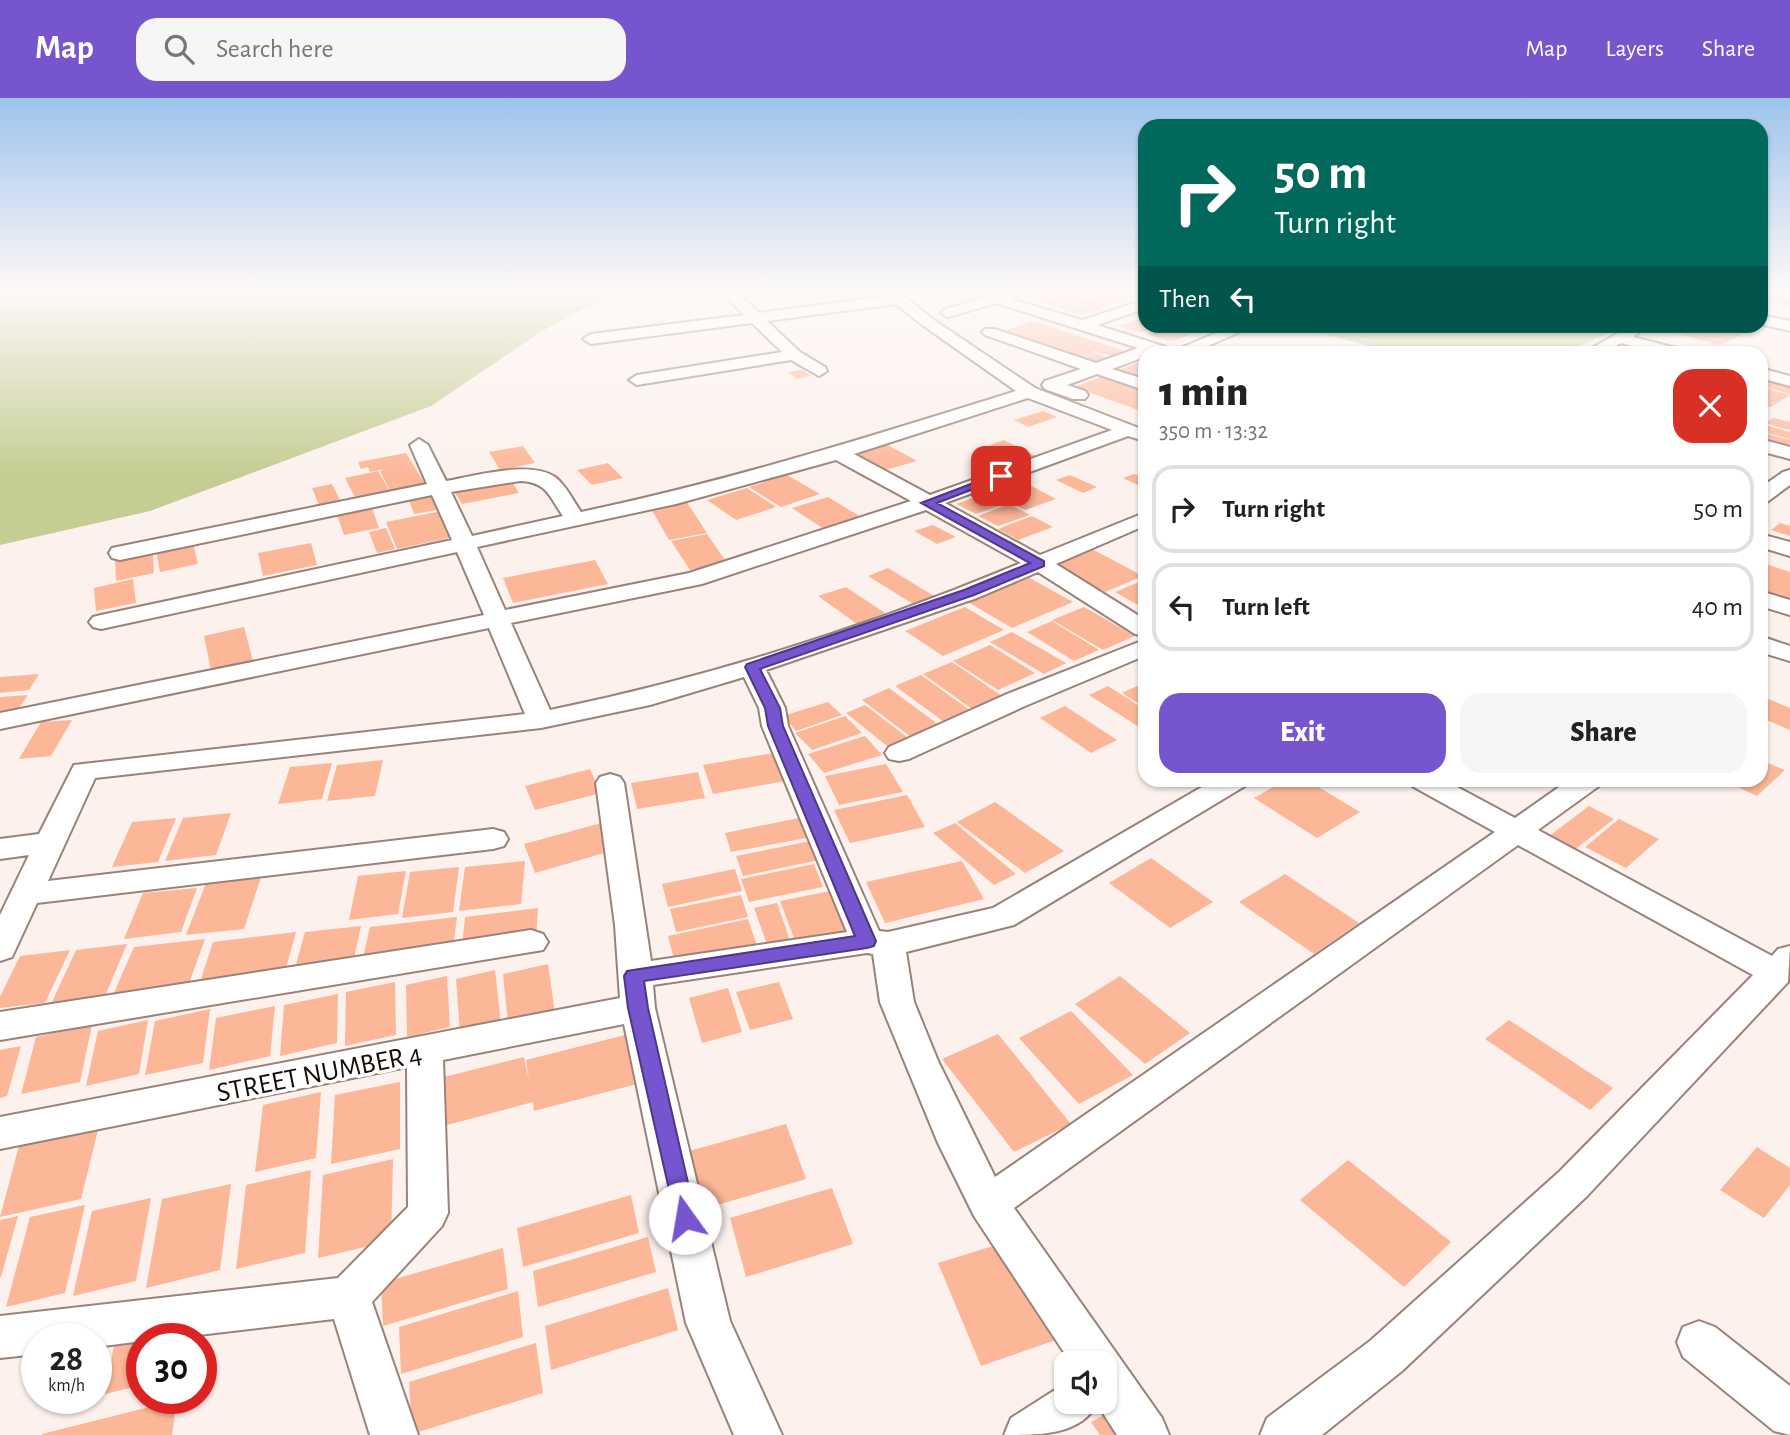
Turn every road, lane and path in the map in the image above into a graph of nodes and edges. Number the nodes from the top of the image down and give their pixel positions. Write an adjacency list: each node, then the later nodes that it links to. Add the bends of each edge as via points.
1 (790, 351): 5 (street)
2 (970, 351): 12 (street)
3 (1047, 351): 6 (street)
4 (1138, 354): 6 (street)
5 (794, 355): 7 (street); 9 (street)
6 (1099, 369): 11 (street); 13 (street, via 1051,385)
7 (819, 371)
8 (1768, 375): 10 (street)
9 (637, 380)
10 (1790, 380)
11 (1138, 382)
12 (1029, 392): 14 (street); 17 (street)
13 (1138, 417)
14 (1135, 434): 22 (street)
15 (419, 445): 20 (street)
16 (1768, 447): 18 (street)
17 (838, 453): 22 (street); 23 (street)
18 (1790, 453)
19 (1790, 475): 21 (street)
20 (439, 488): 23 (street, via 538,476 550,482); 26 (street); 28 (street)
21 (1768, 492)
22 (927, 503): 29 (street); 32 (street, via 694,579)
23 (576, 520): 26 (street)
24 (1138, 522): 29 (street)
25 (1768, 542): 27 (street)
26 (465, 544): 32 (street); 33 (street)
27 (1790, 549)
28 (120, 553)
29 (1040, 564): 34 (street); 36 (street)
30 (1768, 601): 31 (street)
31 (1790, 608)
32 (496, 619): 37 (street); 38 (street)
33 (101, 622)
34 (1138, 625)
35 (1138, 649): 39 (street)
36 (752, 667): 37 (street, via 641,699); 50 (street)
37 (541, 720): 46 (street, via 84,771)
38 (0, 721)
39 (899, 753)
40 (610, 783): 53 (street)
41 (1224, 787): 50 (street, STREET NUMBER 4, via 1003,917)
42 (1435, 787): 44 (street)
43 (1579, 787): 44 (street)
44 (1517, 833): 52 (street); 57 (street)
45 (494, 839): 48 (street)
46 (50, 843): 47 (street); 48 (street)
47 (0, 849)
48 (26, 894): 51 (street)
49 (531, 942): 54 (street)
50 (877, 943): 53 (street, STREET NUMBER 4); 57 (street, via 915,1049)
51 (0, 949)
52 (1783, 965): 69 (street, via 1573,1184 1387,1356)
53 (636, 992): 55 (street, STREET NUMBER 4); 66 (street, via 708,1323)
54 (0, 1027)
55 (425, 1052): 56 (street, STREET NUMBER 4); 58 (street, via 428,1213)
56 (0, 1133)
57 (988, 1204): 61 (street)
58 (349, 1297): 59 (street); 65 (street)
59 (0, 1337)
60 (1699, 1342): 64 (street)
61 (1079, 1351)
62 (1117, 1403): 68 (street)
63 (1054, 1414): 67 (street)
64 (1790, 1415)
65 (394, 1435)
66 (758, 1435)
67 (1028, 1435)
68 (1145, 1435)
69 (1284, 1435)

